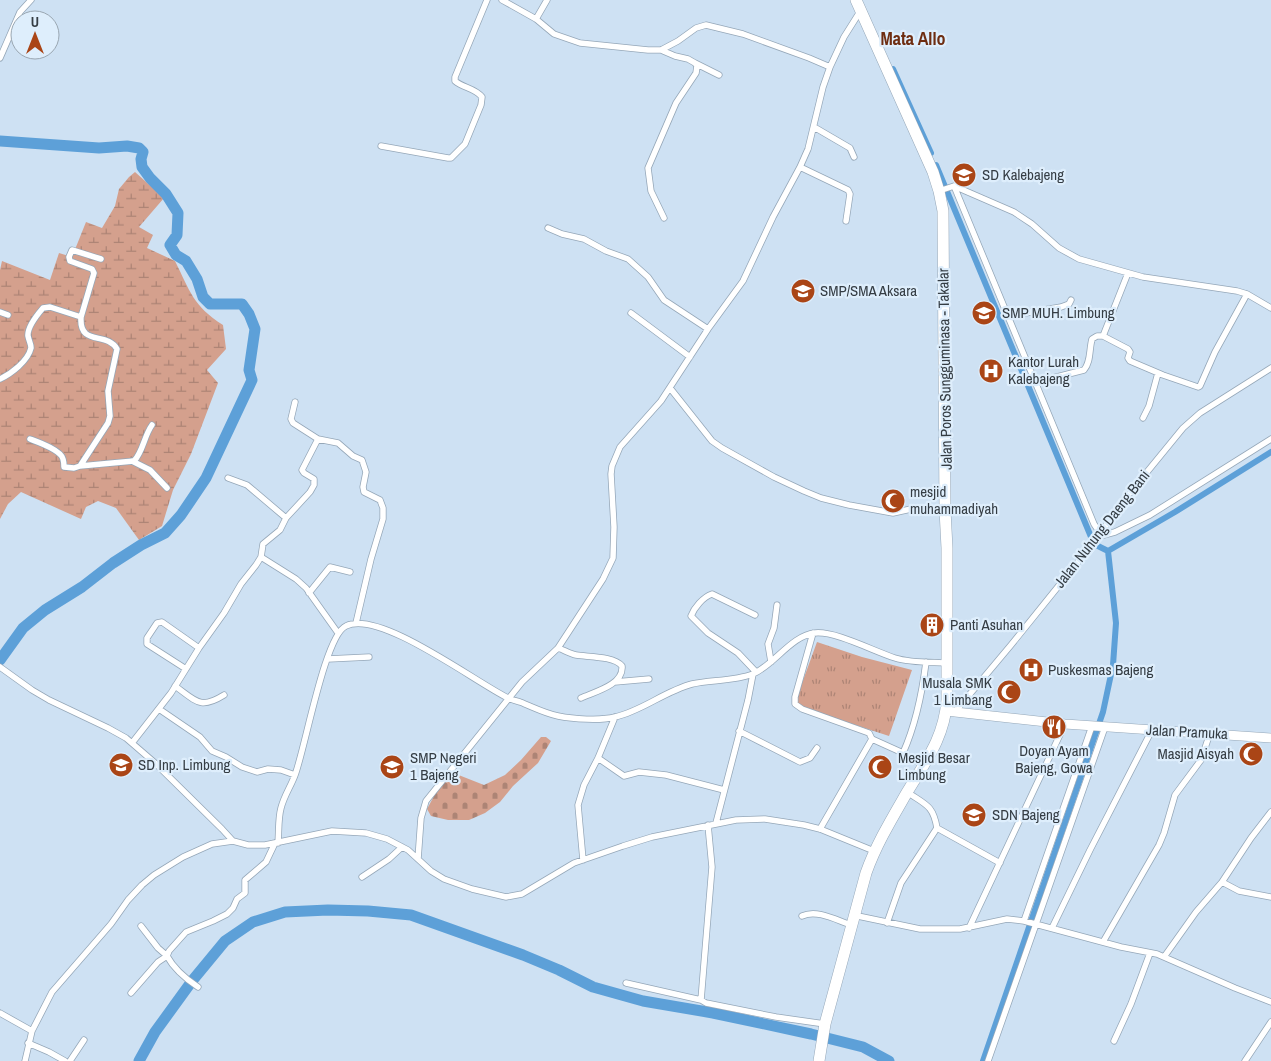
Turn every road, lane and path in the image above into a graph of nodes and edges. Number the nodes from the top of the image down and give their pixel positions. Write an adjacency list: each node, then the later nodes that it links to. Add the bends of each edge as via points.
1 (31, 0): 8 (street, via 20,12)
2 (486, 0): 13 (street, via 455,77 459,85 478,92 482,97 465,144 448,158)
3 (502, 0): 6 (street)
4 (547, 0): 6 (street)
5 (858, 5): 10 (street); 17 (highway, Jalan Poros Sungguminasa - Takalar)
6 (536, 19): 7 (street, via 554,34 580,43)
7 (661, 50): 9 (street); 10 (street, via 706,25 744,34)
8 (0, 58)
9 (696, 63): 11 (street); 18 (street, via 696,72 676,103 648,168 650,192)
10 (830, 67): 12 (street)
11 (719, 75)
12 (814, 127): 14 (street, via 850,148); 15 (street)
13 (381, 146)
14 (854, 157)
15 (800, 168): 19 (street, via 848,190); 31 (street, via 743,281)
16 (953, 186): 17 (street); 22 (street, via 1014,212 1073,256); 29 (street)
17 (943, 190): 49 (highway, Jalan Poros Sungguminasa - Takalar)
18 (664, 218)
19 (846, 221)
20 (548, 228): 31 (street, via 584,239 628,259 648,277 664,300)
21 (101, 259): 30 (street, via 72,250 69,257 70,261 92,269 94,273)
22 (1128, 273): 23 (street); 32 (street)
23 (1247, 294): 25 (street); 35 (street, via 1200,386)
24 (1071, 300): 29 (street, via 1056,309)
25 (1271, 308)
26 (0, 312): 28 (street)
27 (631, 313): 33 (street)
28 (8, 315)
29 (1008, 316): 37 (street)
30 (81, 317): 36 (street, via 50,307 43,308 29,329 30,351); 46 (street, via 80,326 84,332 114,344 118,354 108,391 110,419)
31 (708, 329): 33 (street)
32 (1103, 336): 35 (street, via 1128,349 1130,361); 37 (street, via 1092,340 1084,370)
33 (690, 357): 38 (street)
34 (1271, 368): 51 (street, Jalan Nuhung Daeng Bani, via 1191,419)
35 (1158, 373): 40 (street)
36 (0, 379)
37 (1037, 382): 51 (street)
38 (670, 388): 49 (street, via 712,441 804,491 841,504 892,513 911,509); 61 (street, via 628,436 615,458 611,474 612,562)
39 (295, 402): 43 (street, via 293,423)
40 (1143, 418)
41 (152, 425): 45 (street, via 144,437 138,457)
42 (30, 439): 46 (street, via 60,454 64,467)
43 (318, 439): 50 (street, via 302,470 314,480 314,485); 57 (street, via 338,442 362,460 366,472 364,492 380,500 383,508 383,519)
44 (1271, 439): 51 (street, via 1150,515 1115,532)
45 (132, 461): 46 (street); 48 (street, via 150,470)
46 (80, 466)
47 (228, 478): 50 (street, via 247,485)
48 (167, 488)
49 (945, 510): 66 (highway, Jalan Poros Sungguminasa - Takalar)
50 (286, 518): 52 (street, via 280,530 263,544)
51 (1099, 535): 77 (street, Jalan Nuhung Daeng Bani, via 986,676)
52 (261, 558): 54 (street, via 296,579); 60 (street, via 240,584)
53 (350, 572): 54 (street, via 330,567)
54 (310, 593): 58 (street)
55 (777, 606): 64 (street, via 768,644)
56 (756, 615): 69 (street, via 712,594 695,608 691,616 708,633 738,653)
57 (356, 623): 58 (street, via 344,626); 75 (street, via 366,623 402,636)
58 (338, 633): 63 (street)
59 (813, 633): 64 (street, via 796,640); 65 (street, via 834,636 896,658); 85 (street, via 795,704 869,733)
60 (199, 648): 68 (street); 68 (street, via 162,622 147,638 147,644)
61 (558, 648): 71 (street, via 620,664 622,671); 75 (street)
62 (369, 658): 63 (street)
63 (328, 659): 91 (street)
64 (770, 662): 69 (street)
65 (926, 662): 66 (street); 88 (street, via 918,710)
66 (948, 663): 77 (highway, Jalan Poros Sungguminasa - Takalar)
67 (1, 668): 86 (street, via 38,694)
68 (186, 669): 72 (street)
69 (754, 673): 78 (street, via 686,686); 82 (street)
70 (649, 679): 71 (street)
71 (615, 682): 74 (street)
72 (176, 686): 73 (street, via 202,704); 76 (street)
73 (224, 695)
74 (581, 698)
75 (509, 699): 78 (street, via 558,716); 103 (street, via 426,801 421,818)
76 (159, 708): 86 (street); 91 (street, via 200,737 212,751 242,768 257,772 281,770)
77 (950, 712): 79 (street, Jalan Pramuka); 90 (highway, Jalan Poros Sungguminasa - Takalar)
78 (615, 718): 89 (street)
79 (1066, 724): 80 (street, Jalan Pramuka); 105 (street)
80 (1099, 726): 81 (street, Jalan Pramuka); 111 (street); 113 (street)
81 (1152, 730): 83 (street, Jalan Pramuka); 116 (street)
82 (739, 732): 87 (street, via 800,762 810,758); 92 (street)
83 (1210, 733): 84 (street, Jalan Pramuka); 117 (street, via 1201,760 1175,795 1162,838)
84 (1271, 738)
85 (872, 739): 88 (street); 98 (street)
86 (132, 743): 99 (street)
87 (817, 748)
88 (903, 753): 90 (street)
89 (598, 758): 92 (street, via 624,776 639,772 666,775); 104 (street, via 578,805)
90 (924, 766): 93 (highway, Jalan Poros Sungguminasa - Takalar)
91 (295, 775): 100 (street, via 281,807)
92 (724, 790): 95 (street)
93 (907, 792): 97 (street, via 931,809); 102 (highway, Jalan Poros Sungguminasa - Takalar)
94 (1271, 812): 107 (street)
95 (716, 823): 96 (street); 98 (street, via 765,819)
96 (708, 825): 104 (street, via 645,839); 124 (street, via 712,867)
97 (937, 828): 105 (street); 112 (street, via 901,883)
98 (820, 829): 102 (street)
99 (233, 841): 100 (street, via 256,846); 130 (street, via 212,844 192,852 142,885 59,983)
100 (276, 843): 101 (street, via 332,831 358,831); 119 (street, via 266,862 246,880 245,892 236,899 230,911 186,932)
101 (402, 847): 103 (street); 106 (street)
102 (874, 851): 110 (highway, Jalan Poros Sungguminasa - Takalar)
103 (418, 859): 104 (street, via 444,878 506,897 522,894)
104 (583, 860)
105 (1000, 863): 115 (street)
106 (362, 877)
107 (1222, 882): 108 (street, via 1239,891); 120 (street)
108 (1271, 897)
109 (802, 916): 110 (street, via 817,914)
110 (852, 920): 112 (street); 128 (highway, Jalan Poros Sungguminasa - Takalar)
111 (1025, 921): 113 (street); 115 (street, via 1007,920)
112 (888, 923): 115 (street, via 920,929)
113 (1034, 924): 116 (street); 138 (street)
114 (141, 926): 119 (street)
115 (969, 928)
116 (1052, 928): 117 (street)
117 (1103, 942): 118 (street)
118 (1150, 953): 120 (street); 132 (street)
119 (167, 956): 122 (street, via 176,969); 123 (street)
120 (1164, 957): 125 (street)
121 (626, 982): 124 (street)
122 (197, 986)
123 (132, 993)
124 (701, 1000): 128 (street)
125 (1271, 1002)
126 (0, 1013): 130 (street)
127 (1271, 1022): 129 (street)
128 (824, 1030): 137 (highway, Jalan Poros Sungguminasa - Takalar)
129 (1269, 1030): 139 (street)
130 (32, 1031): 133 (street)
131 (84, 1040): 136 (street)
132 (1114, 1041)
133 (28, 1043): 134 (street); 135 (street)
134 (25, 1061)
135 (65, 1061)
136 (70, 1061)
137 (819, 1061)
138 (988, 1061)
139 (1245, 1061)

